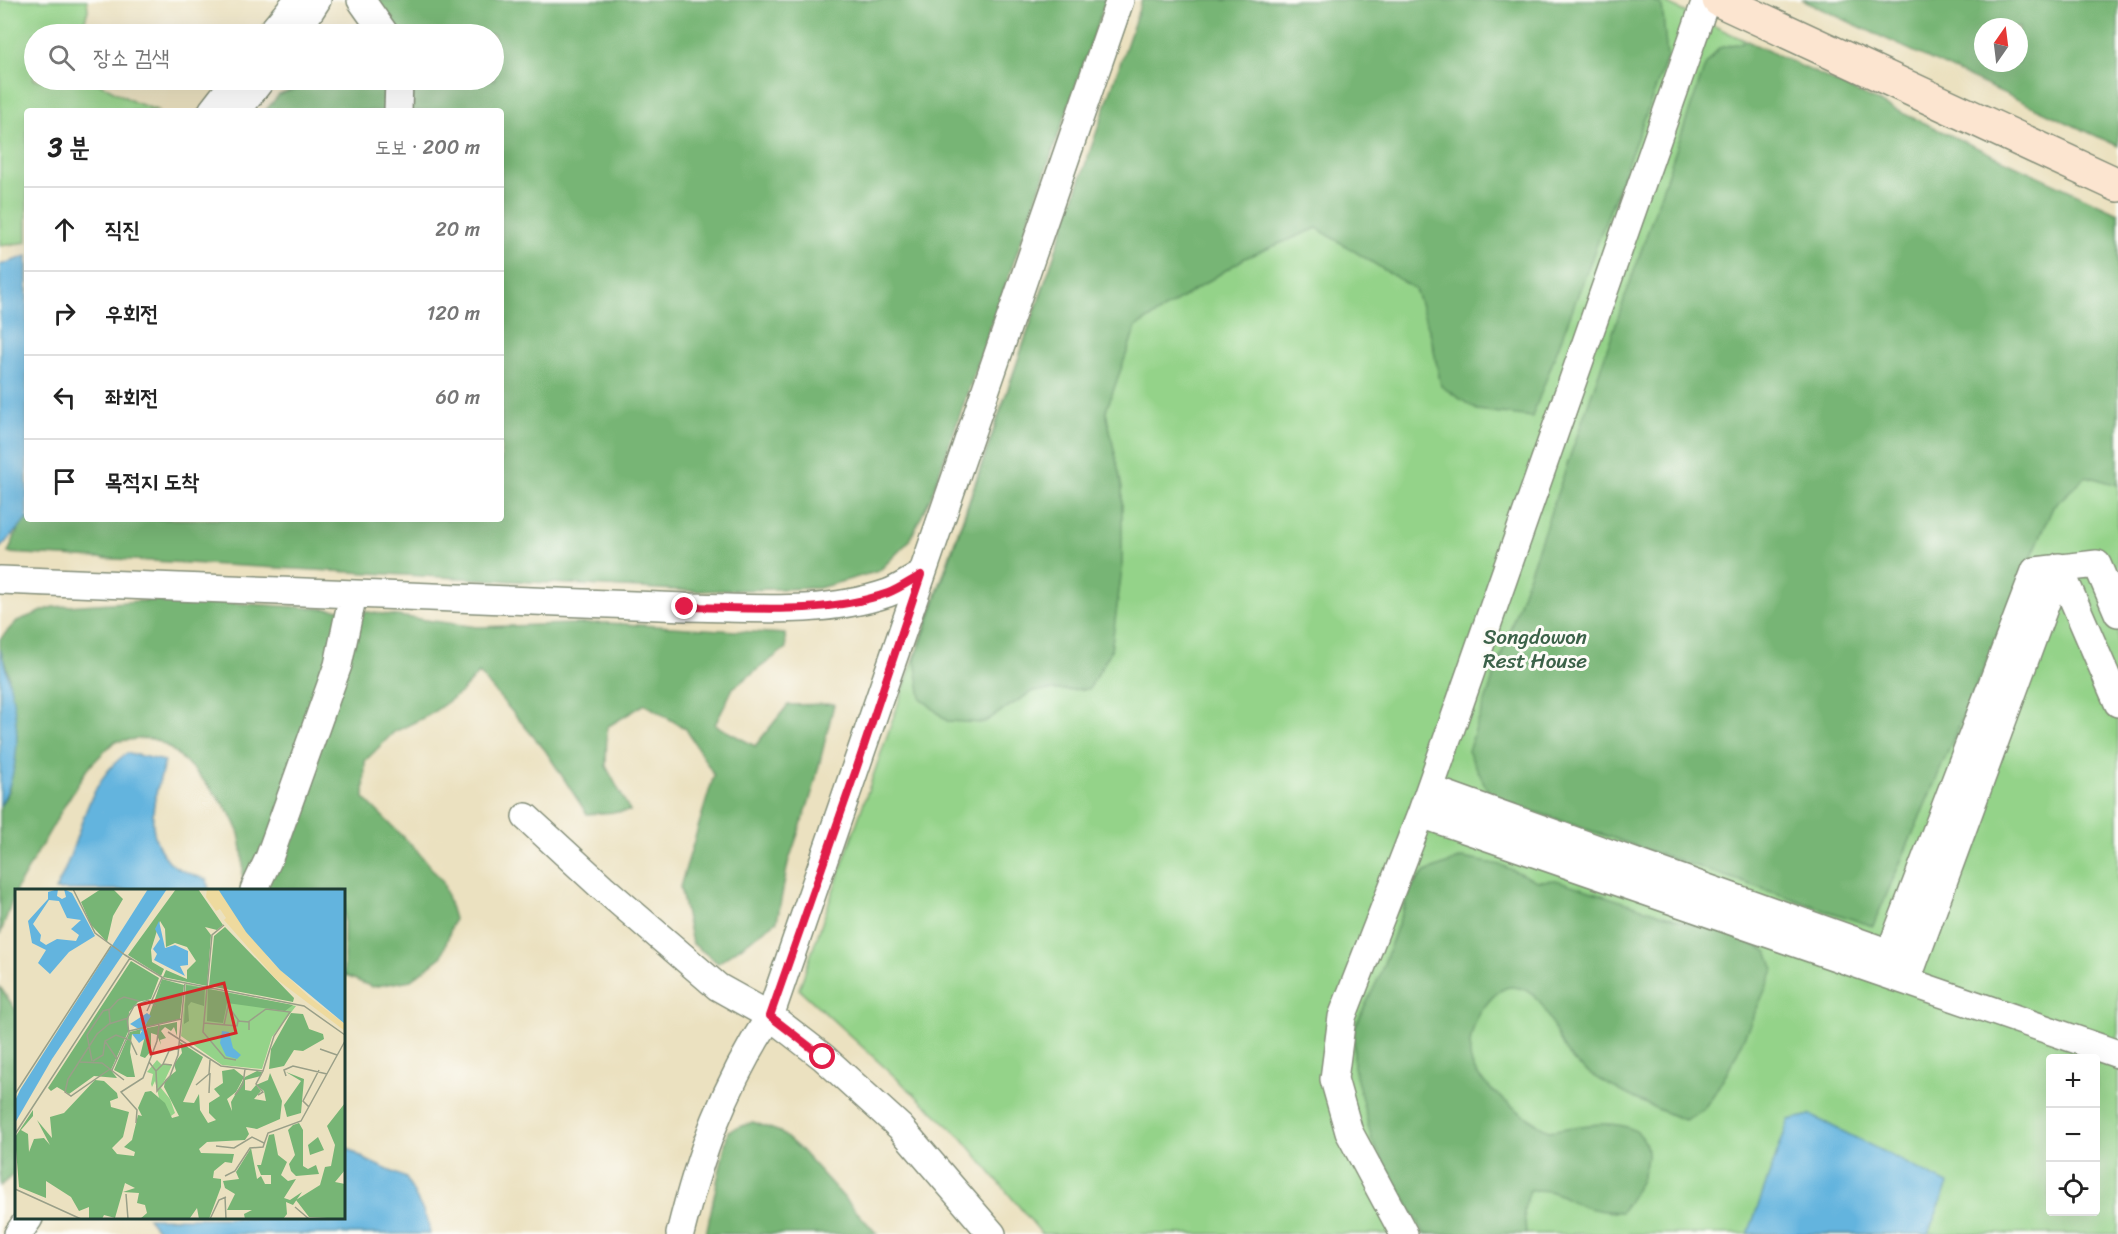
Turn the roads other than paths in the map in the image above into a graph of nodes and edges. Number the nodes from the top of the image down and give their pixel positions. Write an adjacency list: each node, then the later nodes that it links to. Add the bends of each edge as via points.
1 (298, 0): 7 (street)
2 (317, 0): 8 (street)
3 (361, 0): 9 (street)
4 (1120, 0): 18 (street)
5 (1706, 0): 23 (street)
6 (1719, 0): 16 (main road)
7 (278, 24)
8 (301, 24)
9 (378, 24)
10 (228, 90): 13 (street)
11 (253, 90): 14 (street)
12 (399, 90): 15 (street)
13 (214, 108)
14 (239, 108)
15 (398, 108)
16 (2118, 185)
17 (2059, 567): 21 (street, via 2097,564); 22 (street); 27 (street)
18 (921, 575): 20 (street, via 891,592 855,602 789,609); 28 (street)
19 (0, 580): 20 (street)
20 (353, 594): 26 (street, via 338,665)
21 (2118, 613)
22 (2118, 703)
23 (1430, 789): 24 (street); 27 (street)
24 (1421, 814): 27 (street); 34 (street, via 1342,1017 1334,1079 1349,1132)
25 (526, 817): 28 (street, via 718,987)
26 (255, 889)
27 (1898, 966): 29 (street)
28 (770, 1016): 32 (street, via 741,1060 716,1116); 33 (street, via 823,1057 900,1127)
29 (2118, 1054)
30 (28, 1219): 31 (street)
31 (18, 1234)
32 (680, 1234)
33 (992, 1234)
34 (1404, 1234)

